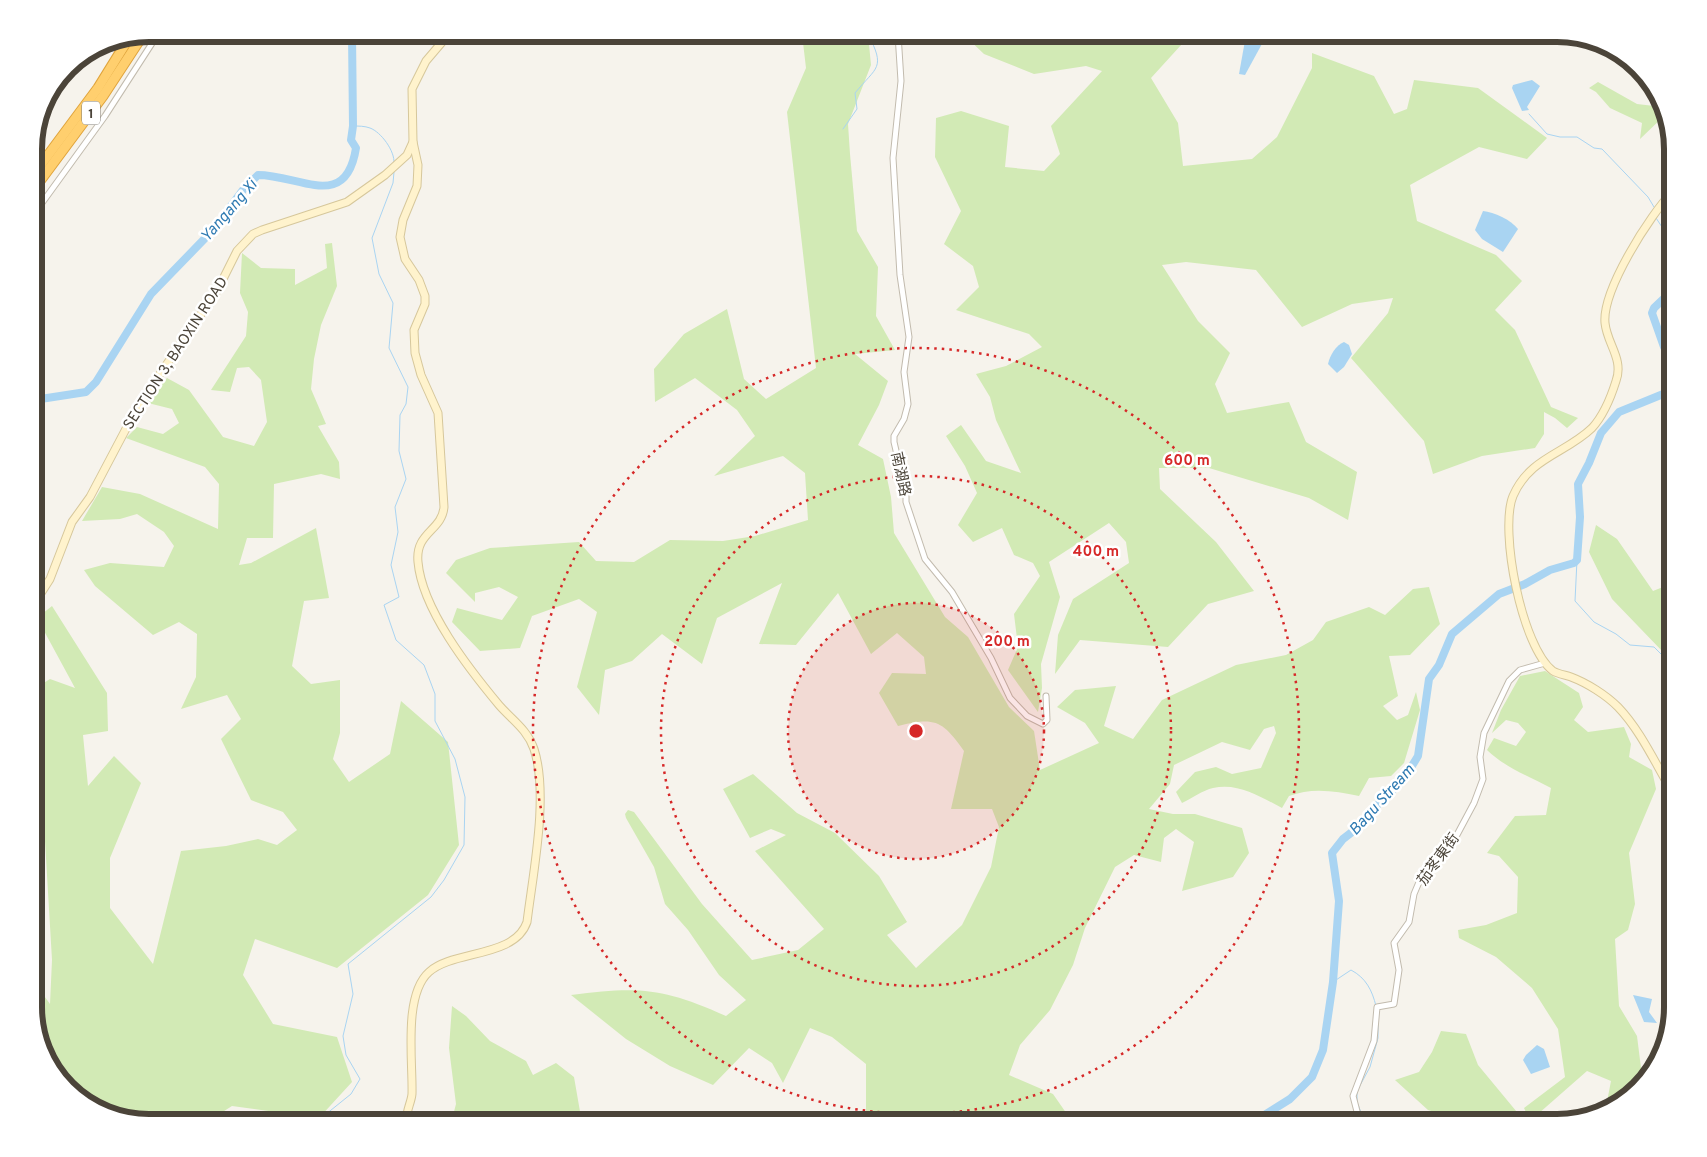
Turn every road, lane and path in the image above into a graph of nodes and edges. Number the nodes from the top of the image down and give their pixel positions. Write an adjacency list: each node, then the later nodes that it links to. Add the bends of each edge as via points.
1 (899, 42): 13 (street, 南湖路, via 901,81 893,158 900,275 908,337 904,372 908,404 894,442 906,502 925,559 952,592 991,658 1010,698 1027,716 1043,724 1047,720)
2 (152, 43): 9 (street, via 105,116)
3 (442, 43): 6 (street, via 416,78 411,100)
4 (137, 44): 8 (highway, 1)
5 (124, 46): 7 (highway, 1, via 98,88)
6 (413, 142): 11 (street, SECTION 3, BAOXIN ROAD, via 402,160 385,175 342,204 253,234 237,251 212,298 138,406 90,497 72,522); 15 (street, via 418,165 417,186 402,220 400,237 406,260 425,296 414,330 415,353 438,413 444,506 439,520 424,535 419,546 421,580 442,628 499,705 529,737 535,752 541,802 527,922 523,932 514,940 434,968 423,978 417,993 411,1043 412,1095)
7 (43, 162)
8 (43, 177)
9 (43, 202)
10 (1664, 202): 12 (street, via 1636,241 1609,298 1605,325 1615,350 1618,372 1604,411 1579,438 1540,461 1527,473 1509,511 1516,593 1522,614)
11 (43, 590)
12 (1546, 663): 14 (street, via 1555,672 1580,681 1616,705 1628,718); 16 (street, 茄苳東街, via 1520,670 1509,681 1484,733 1480,757 1483,779 1474,803 1454,843 1422,875 1414,894 1409,922 1394,942 1399,970 1394,1004 1376,1007 1374,1040 1353,1096)
13 (1046, 696)
14 (1664, 778)
15 (409, 1114)
16 (1358, 1114)

